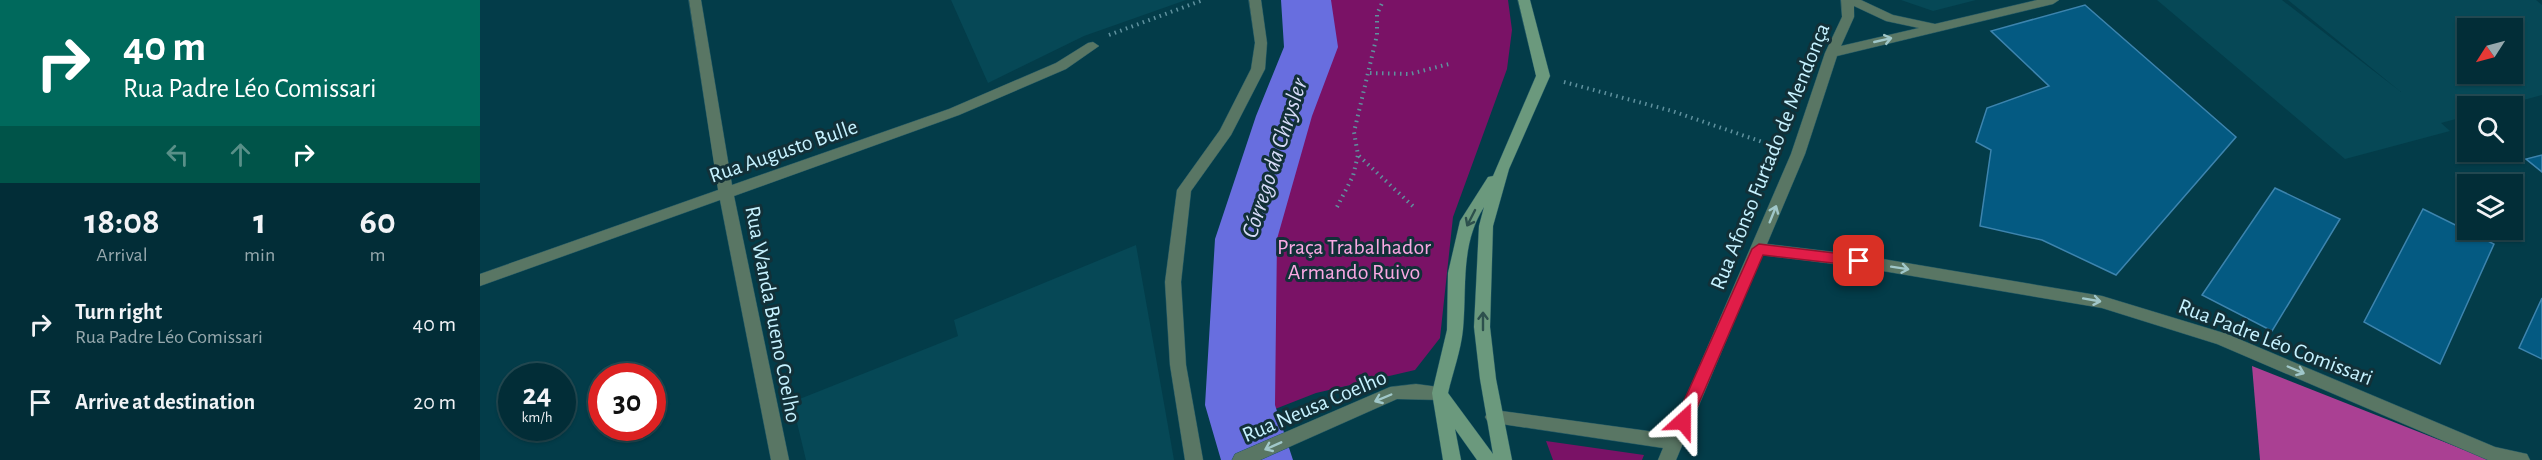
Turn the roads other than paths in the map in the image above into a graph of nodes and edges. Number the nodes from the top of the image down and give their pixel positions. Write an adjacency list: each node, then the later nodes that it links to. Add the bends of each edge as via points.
1 (694, 0): 10 (street, Rua Wanda Bueno Coelho)
2 (1255, 0): 17 (street, via 1261,43 1258,69 1226,132 1184,190 1173,282 1178,365)
3 (1524, 0): 9 (main road, via 1543,76)
4 (1849, 0): 6 (street, via 1890,18); 8 (street, Rua Afonso Furtado de Mendonça, via 1848,17)
5 (2053, 0): 6 (street)
6 (1936, 27): 8 (street, one-way to 6)
7 (1094, 46): 10 (street, Rua Augusto Bulle, via 1060,66 954,112)
8 (1831, 52): 11 (street, Rua Afonso Furtado de Mendonça, one-way to 8, via 1798,154)
9 (1502, 169): 13 (main road, one-way to 13, via 1467,221 1456,273 1455,330); 14 (main road, one-way to 9, via 1482,327 1486,226)
10 (726, 192): 12 (street, Rua Augusto Bulle); 16 (street, Rua Wanda Bueno Coelho)
11 (1759, 249): 15 (street, Rua Afonso Furtado de Mendonça); 23 (street, Rua Padre Léo Comissari, one-way to 23, via 1859,261 2102,302 2221,339 2493,454)
12 (480, 280)
13 (1440, 393): 18 (street, Rua Neusa Coelho, one-way to 18, via 1396,392); 19 (main road); 20 (main road)
14 (1494, 417): 15 (street); 21 (main road)
15 (1674, 442): 22 (street, Rua Afonso Furtado de Mendonça)
16 (780, 460)
17 (1194, 460)
18 (1241, 460)
19 (1452, 460)
20 (1487, 460)
21 (1503, 460)
22 (1666, 460)
23 (2521, 460)

